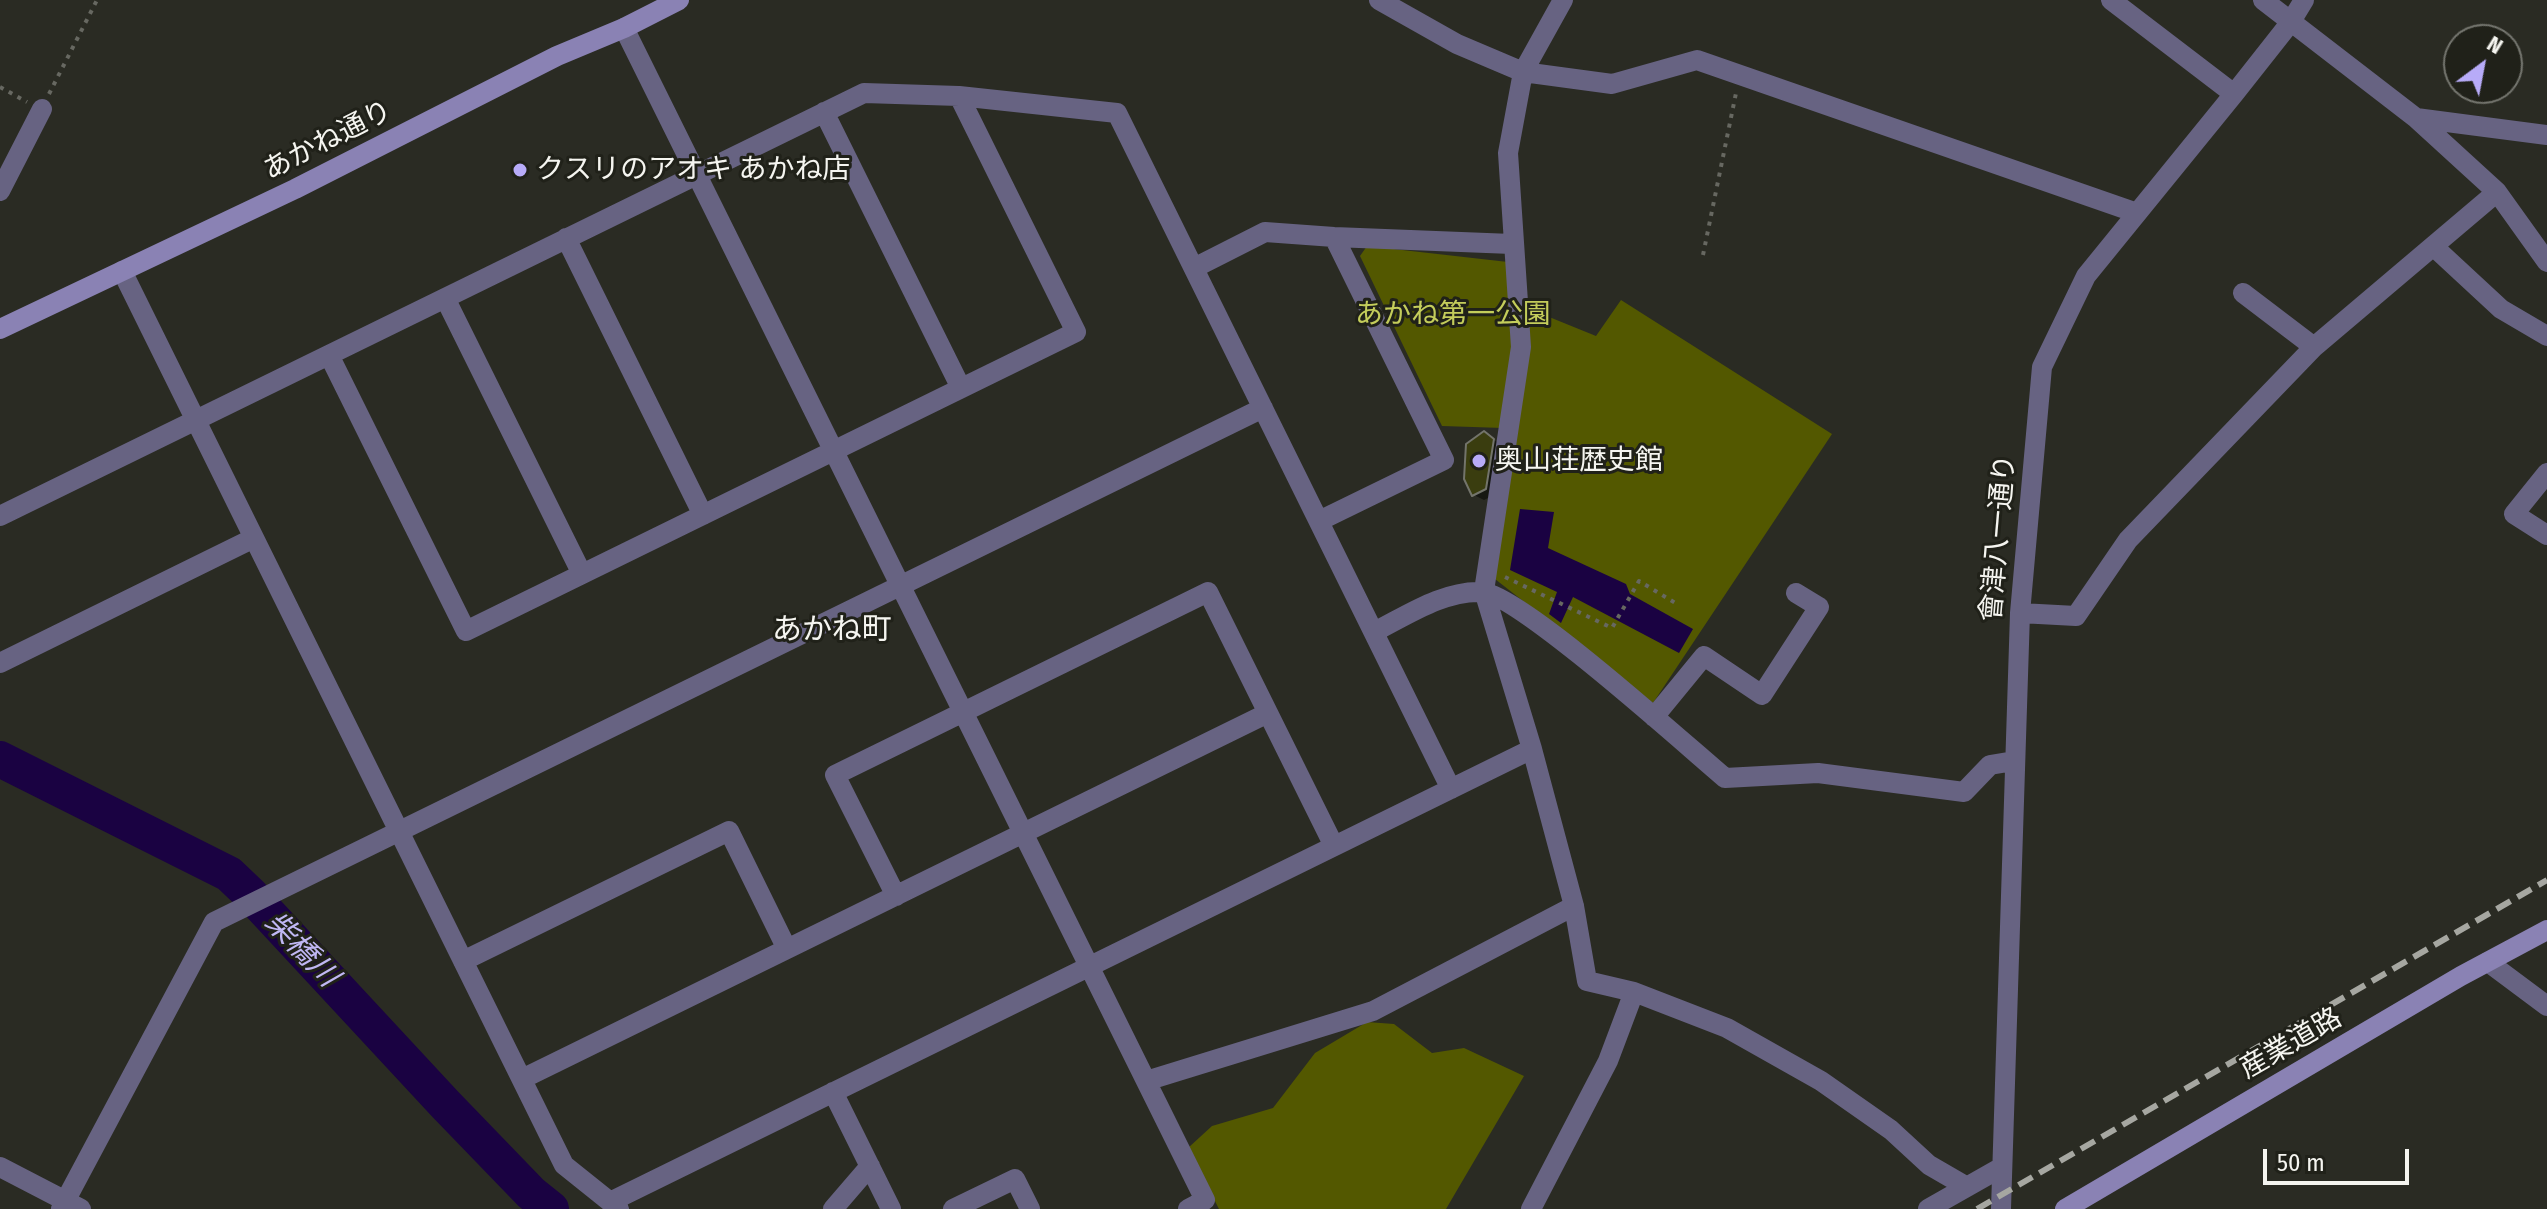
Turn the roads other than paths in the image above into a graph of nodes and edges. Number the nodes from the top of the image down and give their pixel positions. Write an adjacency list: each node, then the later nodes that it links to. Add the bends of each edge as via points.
1 (679, 0): 8 (street, あかね通り)
2 (1379, 0): 9 (street, via 1457,44)
3 (1563, 0): 9 (street)
4 (2111, 0): 10 (street)
5 (2263, 0): 7 (street)
6 (2304, 0): 7 (street, 會津八一通り)
7 (2290, 23): 10 (street, 會津八一通り); 14 (street)
8 (624, 28): 16 (street); 26 (street, あかね通り)
9 (1523, 72): 19 (street, via 1612,84 1697,60); 22 (street, via 1508,153)
10 (2234, 94): 19 (street, 會津八一通り)
11 (959, 96): 13 (street, via 864,93); 25 (street, via 1117,113); 33 (street, via 1076,332)
12 (42, 109): 17 (street)
13 (824, 112): 16 (street); 33 (street)
14 (2416, 118): 15 (street); 18 (street)
15 (2547, 135)
16 (697, 174): 21 (street); 36 (street)
17 (0, 191)
18 (2497, 192): 23 (street); 24 (street)
19 (2137, 213): 47 (street, 會津八一通り, via 2086,276 2042,367)
20 (1334, 237): 22 (street); 25 (street, via 1265,232); 40 (street, via 1444,460)
21 (566, 238): 28 (street); 38 (street)
22 (1512, 244): 45 (street, via 1521,347)
23 (2433, 246): 30 (street, via 2501,309); 31 (street)
24 (2547, 262)
25 (1194, 268): 34 (street)
26 (122, 271): 29 (street, あかね通り); 35 (street)
27 (2243, 293): 31 (street)
28 (445, 298): 32 (street); 43 (street)
29 (0, 329)
30 (2547, 336)
31 (2314, 347): 47 (street, via 2128,540 2076,616)
32 (329, 355): 35 (street); 43 (street, via 466,631)
33 (961, 388): 36 (street)
34 (1263, 408): 40 (street); 44 (street)
35 (196, 420): 39 (street); 42 (street)
36 (834, 451): 38 (street); 44 (street)
37 (2547, 473): 41 (street, via 2514,514)
38 (703, 515): 43 (street)
39 (0, 516)
40 (1319, 521): 48 (street)
41 (2547, 535)
42 (254, 538): 49 (street); 56 (street)
43 (582, 574)
44 (900, 586): 50 (street); 56 (street)
45 (1484, 591): 48 (street, via 1445,597); 52 (street, via 1529,615); 53 (street)
46 (1796, 593): 52 (street, via 1819,607 1762,695 1704,656)
47 (2020, 613): 54 (street, 會津八一通り)
48 (1374, 632): 55 (street)
49 (0, 663)
50 (963, 712): 51 (street, via 1208,592); 57 (street); 59 (street, via 835,775)
51 (1268, 713): 57 (street); 58 (street)
52 (1654, 717): 54 (street, via 1725,778 1818,773 1964,792 1990,765)
53 (1532, 749): 55 (street); 60 (street)
54 (2014, 761): 73 (street, 會津八一通り)
55 (1451, 789): 58 (street)
56 (399, 831): 63 (street); 76 (street, via 214,922)
57 (1023, 833): 59 (street); 65 (street)
58 (1334, 846): 65 (street)
59 (896, 896): 62 (street)
60 (1574, 906): 66 (street, via 1587,981); 69 (street, via 1373,1011)
61 (2547, 930): 64 (street, 産業道路)
62 (787, 949): 63 (street, via 729,831); 68 (street)
63 (463, 961): 68 (street)
64 (2488, 962): 67 (street); 85 (street, 産業道路)
65 (1089, 966): 69 (street); 70 (street)
66 (1634, 992): 74 (street, via 1727,1028 1821,1081 1891,1130 1929,1165); 82 (street, via 1608,1061)
67 (2547, 1006)
68 (522, 1079): 75 (street, via 564,1165)
69 (1146, 1081): 81 (street, via 1205,1200)
70 (833, 1092): 71 (street); 75 (street)
71 (870, 1166): 77 (street); 78 (street)
72 (0, 1167): 76 (street)
73 (2002, 1167): 74 (street); 84 (street, 會津八一通り)
74 (1967, 1187): 83 (street)
75 (615, 1205)
76 (69, 1206)
77 (833, 1209)
78 (891, 1209)
79 (953, 1209): 80 (street, via 1015,1179)
80 (1030, 1209)
81 (1188, 1209)
82 (1531, 1209)
83 (1928, 1209)
84 (2001, 1209)
85 (2065, 1209)

